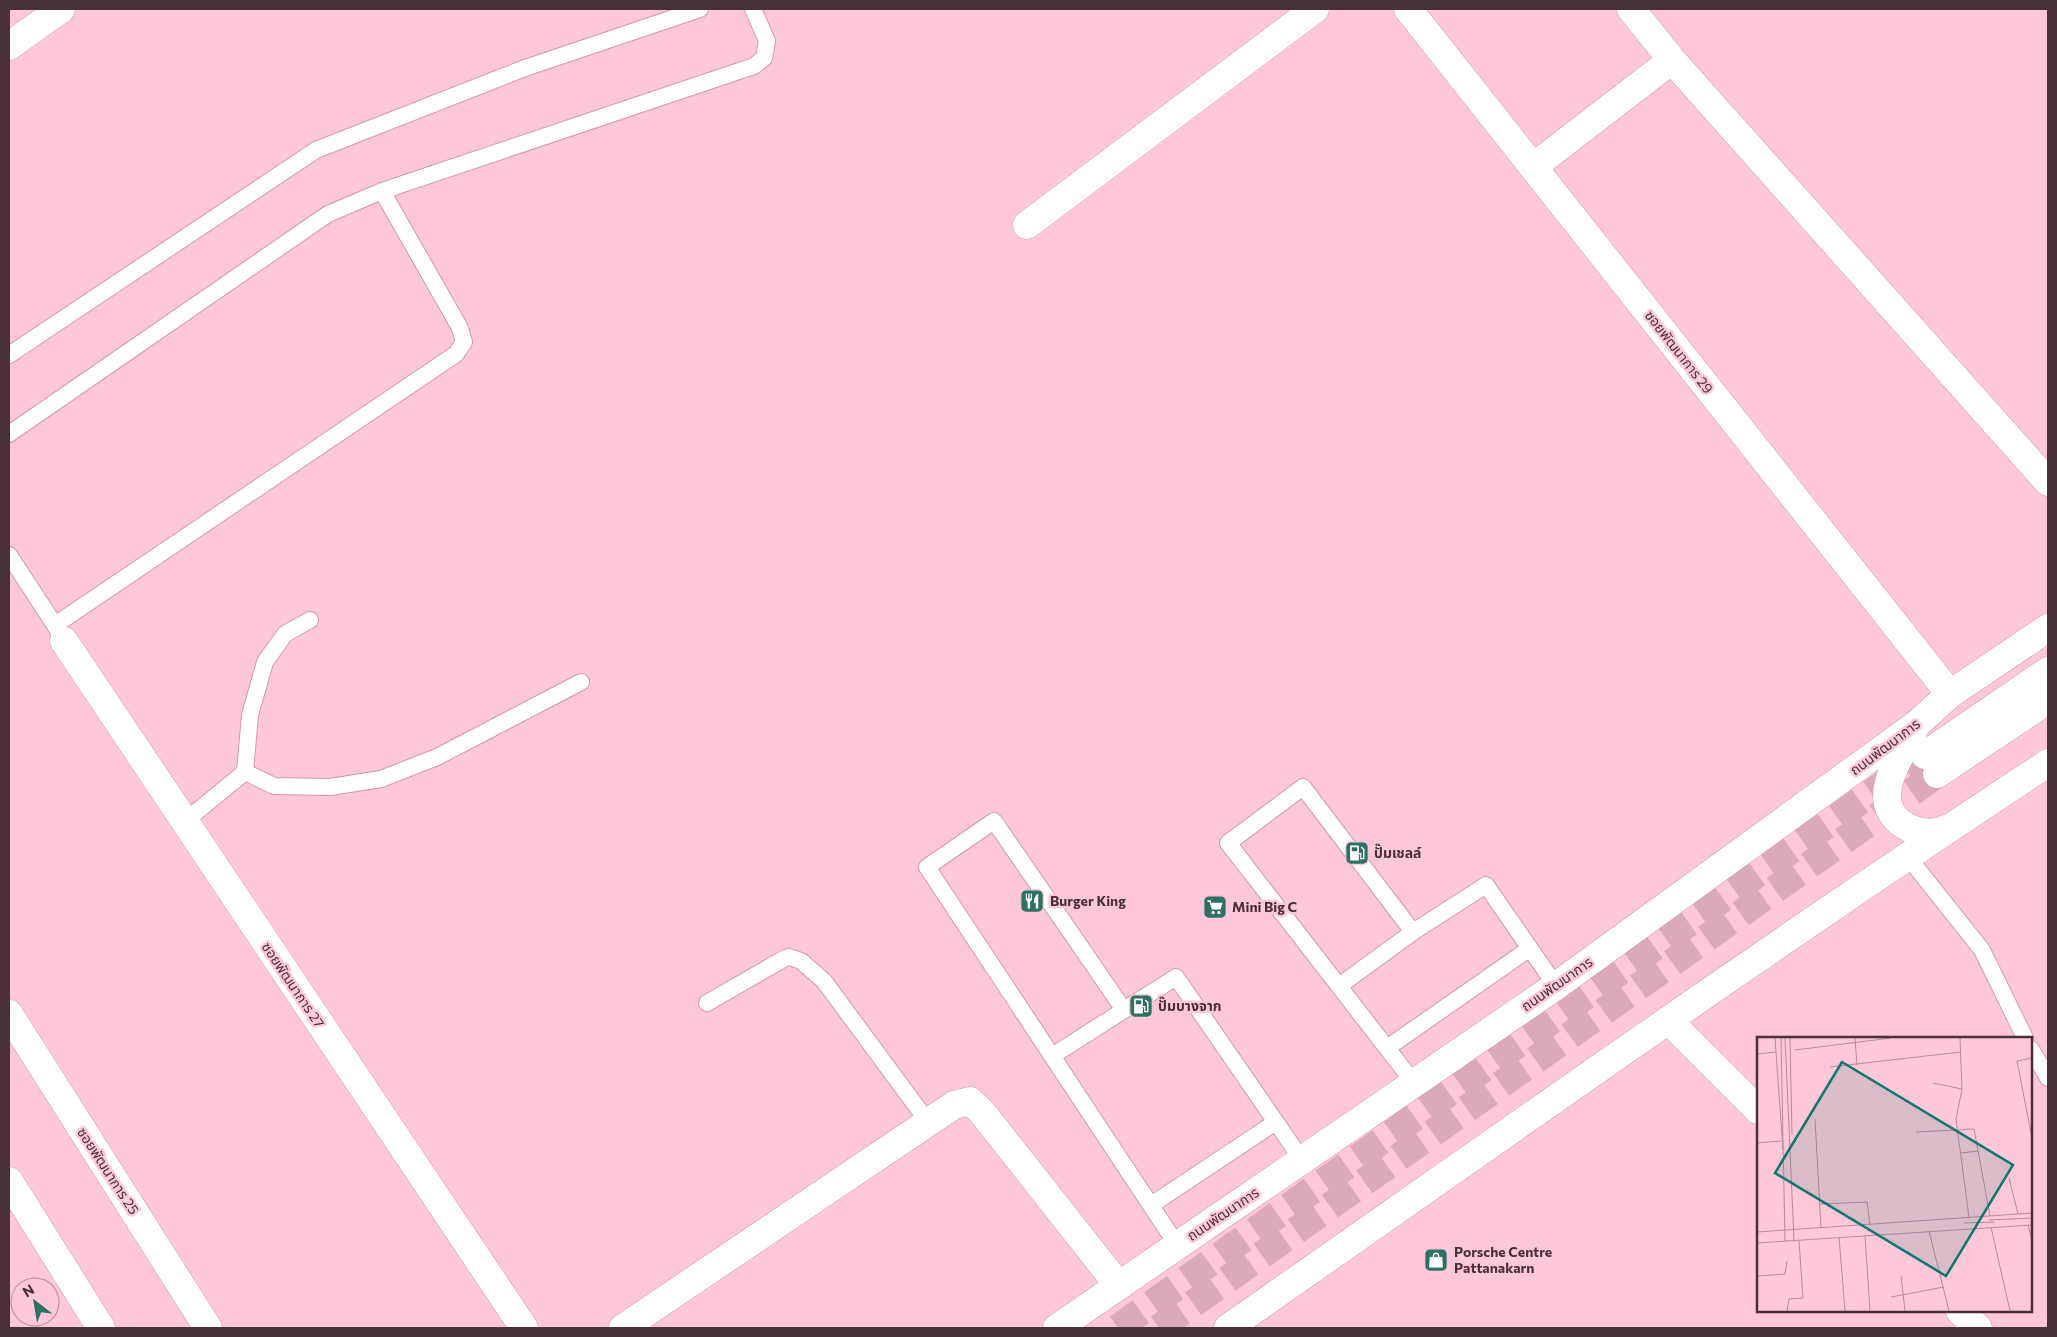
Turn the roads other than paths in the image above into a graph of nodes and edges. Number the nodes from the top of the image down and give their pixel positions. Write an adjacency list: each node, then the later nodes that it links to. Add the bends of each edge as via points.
1 (61, 9): 7 (street)
2 (700, 9): 12 (lane, via 525,68 316,150)
3 (752, 9): 10 (lane, via 767,42 764,58 754,66)
4 (1315, 9): 11 (street)
5 (1408, 9): 9 (street, ซอยพัฒนาการ 29)
6 (1631, 9): 8 (street)
7 (9, 46)
8 (1672, 60): 9 (street); 14 (street)
9 (1533, 167): 21 (street, ซอยพัฒนาการ 29)
10 (382, 192): 13 (lane, via 328,214); 18 (lane, via 460,328 464,342 456,354)
11 (1027, 226)
12 (9, 355)
13 (9, 434)
14 (2048, 482)
15 (9, 556): 18 (lane)
16 (310, 620): 25 (lane, via 285,634 265,662 250,715)
17 (2048, 628): 21 (street, ถนนพัฒนาการ)
18 (60, 633): 26 (street, ซอยพัฒนาการ 27)
19 (2048, 671): 22 (street, via 1931,765)
20 (582, 682): 25 (lane, via 437,757 381,779 330,787 274,786)
21 (1950, 694): 23 (street, ถนนพัฒนาการ)
22 (2048, 700)
23 (1917, 724): 27 (street, via 1889,775 1888,802 1894,815 1916,831 1930,833); 32 (street, ถนนพัฒนาการ)
24 (2048, 763): 27 (street)
25 (245, 772): 26 (lane)
26 (184, 822): 54 (street, ซอยพัฒนาการ 27)
27 (1956, 824): 28 (street)
28 (1908, 856): 36 (street); 37 (lane, via 1982,950)
29 (1413, 932): 30 (lane, via 1486,885); 31 (lane); 31 (lane, via 1302,786 1228,843)
30 (1530, 949): 32 (lane); 38 (lane)
31 (1339, 986): 38 (lane)
32 (1556, 986): 42 (street, ถนนพัฒนาการ)
33 (707, 1003): 44 (lane, via 784,958 801,961 824,981)
34 (1124, 1010): 40 (lane); 40 (lane, via 994,821 927,866); 45 (lane, via 1176,977)
35 (9, 1014): 53 (street, ซอยพัฒนาการ 25)
36 (1669, 1021): 43 (street); 57 (street)
37 (2025, 1037)
38 (1387, 1048): 42 (lane)
39 (2032, 1052): 41 (lane)
40 (1052, 1056): 48 (lane)
41 (2048, 1078)
42 (1414, 1083): 46 (street, ถนนพัฒนาการ)
43 (1757, 1109)
44 (928, 1122): 50 (street, via 954,1105 970,1101 981,1110); 55 (street)
45 (1276, 1122): 46 (lane); 48 (lane)
46 (1302, 1160): 49 (street, ถนนพัฒนาการ)
47 (9, 1181): 52 (street)
48 (1151, 1205): 49 (lane)
49 (1178, 1245): 50 (street, ถนนพัฒนาการ)
50 (1119, 1286): 56 (street, ถนนพัฒนาการ)
51 (1961, 1312): 58 (street)
52 (100, 1328)
53 (208, 1328)
54 (524, 1328)
55 (623, 1328)
56 (1057, 1328)
57 (1228, 1328)
58 (1978, 1328)

